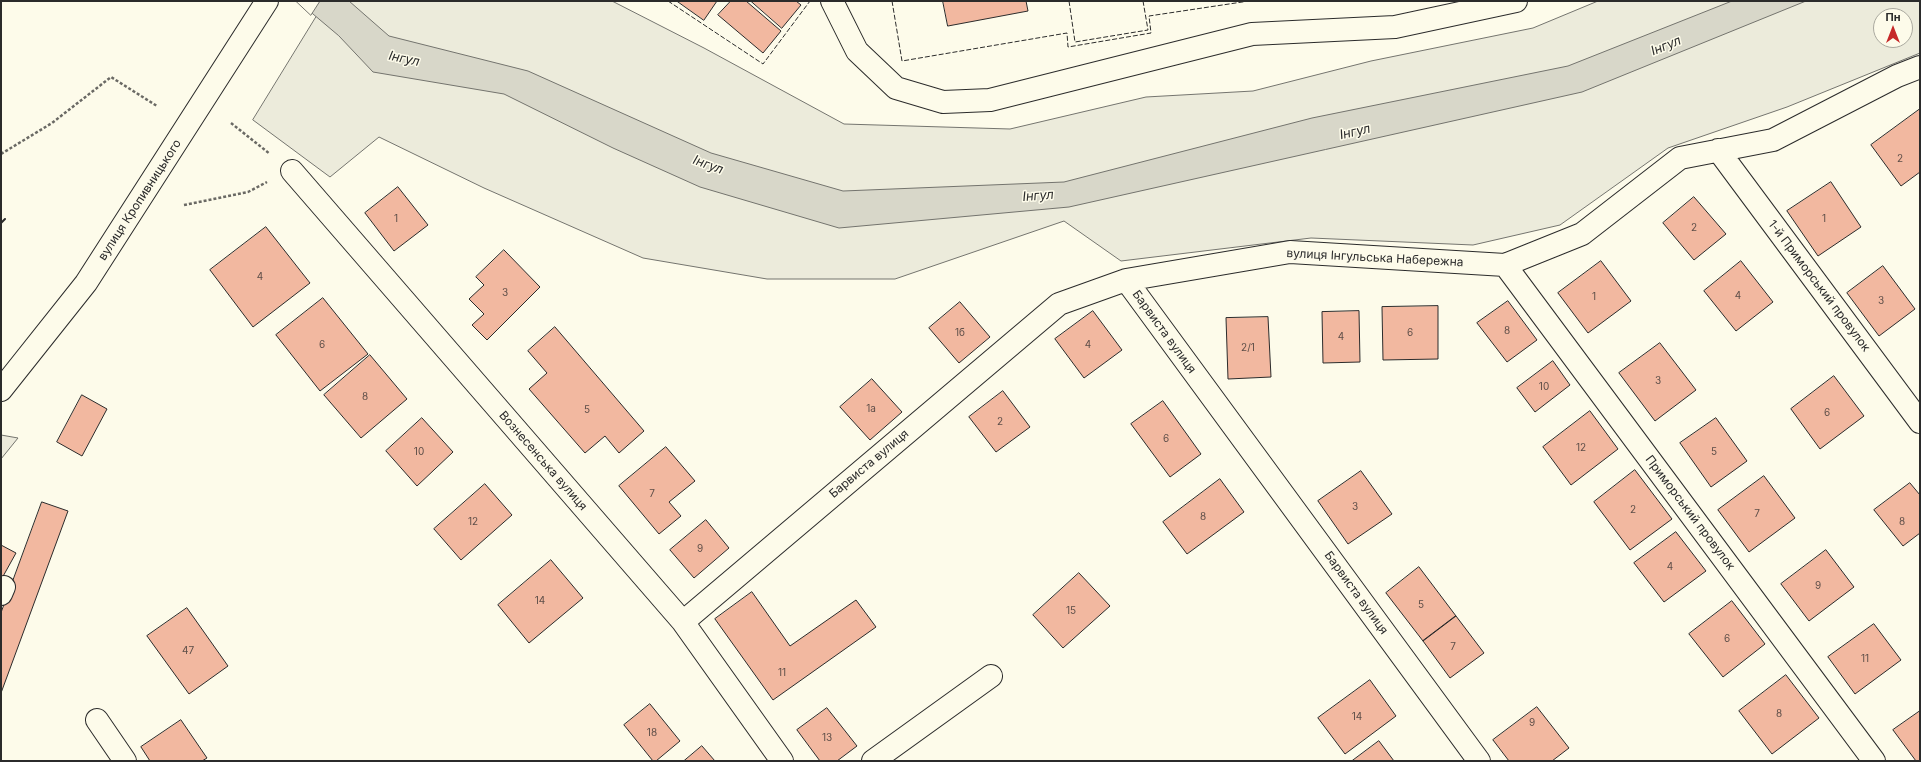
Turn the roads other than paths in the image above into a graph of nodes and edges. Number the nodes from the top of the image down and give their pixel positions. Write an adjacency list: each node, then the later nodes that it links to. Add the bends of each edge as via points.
1 (267, 1): 9 (street, вулиця Кропивницького, via 86,283)
2 (832, 1): 3 (street, via 857,51 896,88 943,102 990,100 1252,34 1395,27)
3 (1516, 1)
4 (1919, 67): 5 (street, via 1773,140)
5 (1718, 150): 7 (street, via 1680,158 1582,234); 10 (street, 1-й Приморський провулок)
6 (292, 171): 11 (street, Вознесенська вулиця)
7 (1505, 265): 8 (street, вулиця Інгульська Набережна, via 1290,252); 18 (street, Приморський провулок)
8 (1126, 280): 11 (street, Барвиста вулиця, via 1059,304); 17 (street, Барвиста вулиця)
9 (1, 390)
10 (1920, 422)
11 (683, 622): 15 (street, Вознесенська вулиця)
12 (990, 676): 16 (street)
13 (96, 720): 14 (street)
14 (125, 761)
15 (782, 761)
16 (873, 761)
17 (1479, 761)
18 (1874, 761)

